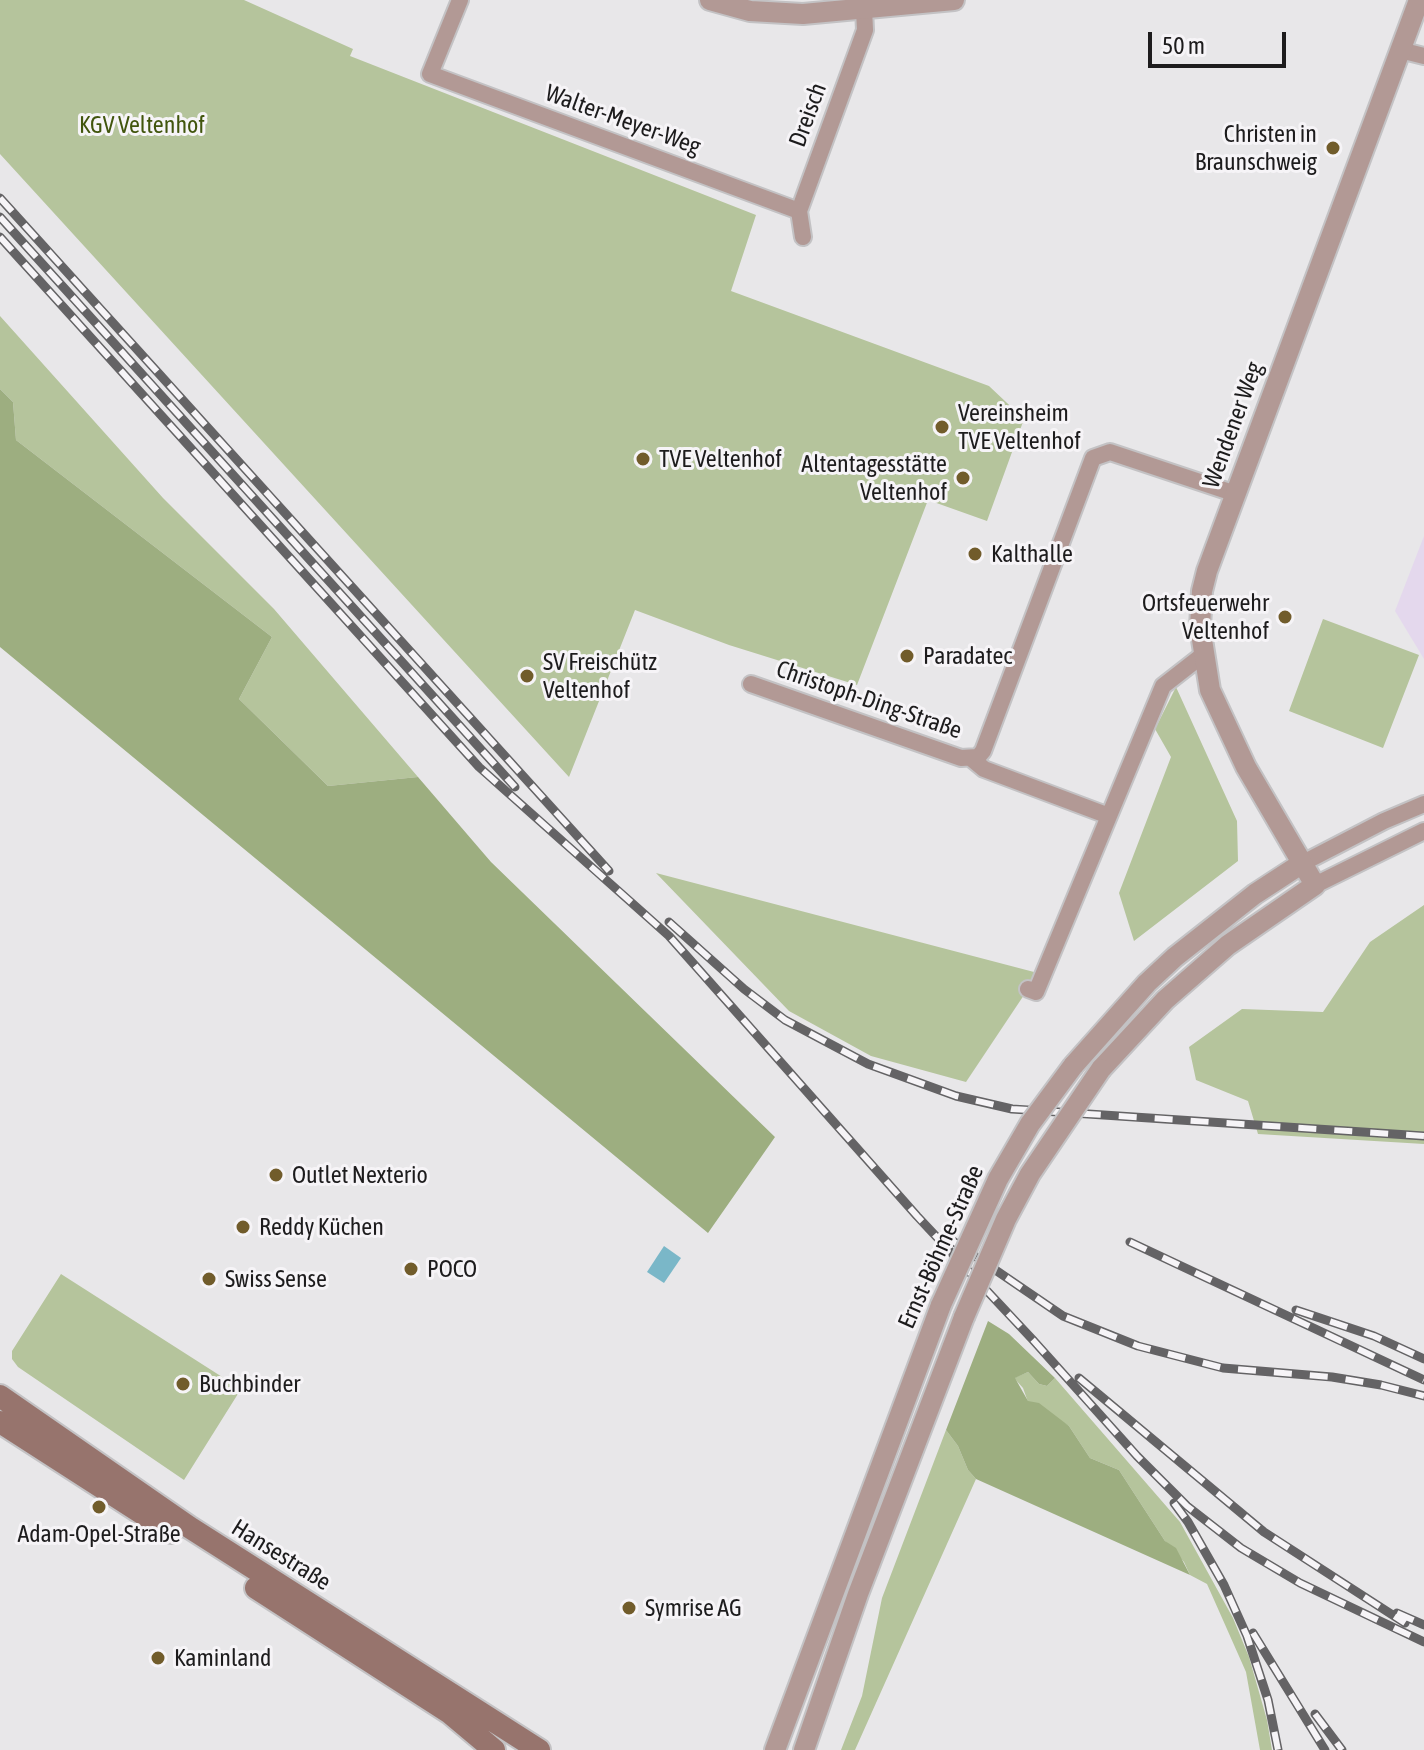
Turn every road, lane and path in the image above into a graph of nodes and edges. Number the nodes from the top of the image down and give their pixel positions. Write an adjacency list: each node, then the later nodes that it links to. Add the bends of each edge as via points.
1 (460, 0): 8 (street, Walter-Meyer-Weg, via 430,74)
2 (710, 0): 5 (street, via 774,14)
3 (954, 0): 5 (street)
4 (1419, 0): 6 (street, Wendener Weg)
5 (864, 9): 8 (street, Dreisch, via 865,30)
6 (1400, 50): 7 (street); 10 (street, Wendener Weg)
7 (1424, 56)
8 (799, 211): 9 (street, Dreisch)
9 (803, 237)
10 (1236, 494): 11 (street, Wendener Weg, via 1202,591); 13 (street, Christoph-Ding-Straße, via 1110,452 1093,458 983,751)
11 (1204, 654): 15 (street, via 1163,686); 17 (street, Wendener Weg, via 1223,722)
12 (751, 684): 13 (street, Christoph-Ding-Straße)
13 (972, 759): 15 (street, Christoph-Ding-Straße, via 984,769)
14 (1424, 804): 17 (street, Ernst-Böhme-Straße)
15 (1109, 816): 19 (street, via 1036,992)
16 (1424, 831): 18 (street, Ernst-Böhme-Straße)
17 (1301, 864): 18 (street); 24 (street, Ernst-Böhme-Straße, bridge, via 1255,894 1147,983 1030,1124 998,1179 941,1305)
18 (1315, 885): 25 (street, Ernst-Böhme-Straße, bridge, via 1228,945 1165,1000 1101,1069 1030,1174 964,1317)
19 (1028, 989)
20 (0, 1396): 23 (main road, Hansestraße, via 189,1527)
21 (0, 1422): 22 (main road, Hansestraße, via 450,1713)
22 (494, 1750)
23 (539, 1750)
24 (775, 1750)
25 (804, 1750)

